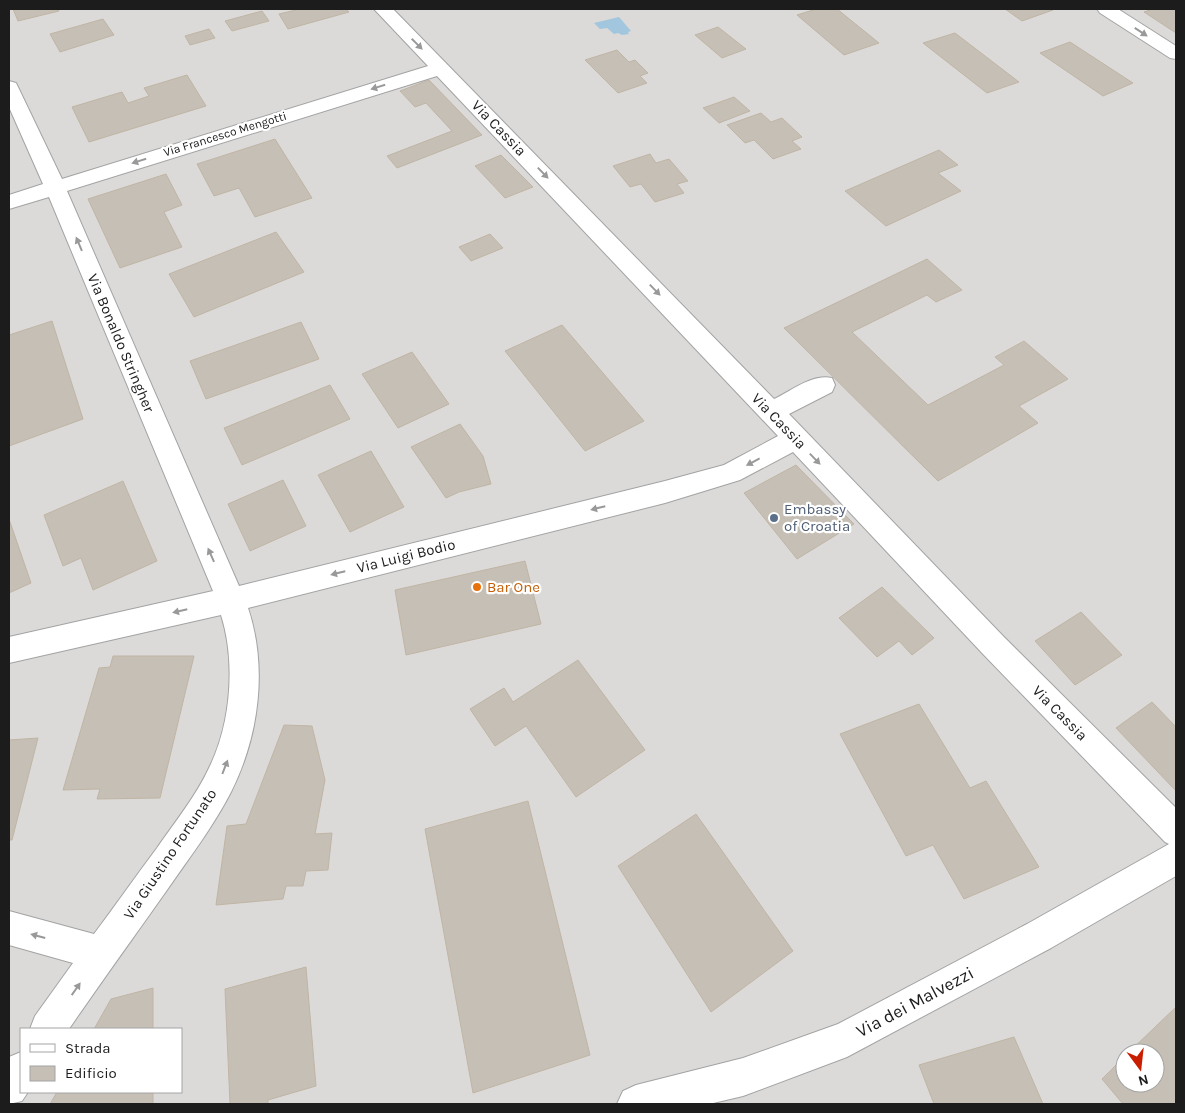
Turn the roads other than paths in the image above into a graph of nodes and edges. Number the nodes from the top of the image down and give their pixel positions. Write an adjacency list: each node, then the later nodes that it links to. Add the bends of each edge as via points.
1 (383, 9): 4 (street, Via Cassia, one-way to 4)
2 (1106, 9): 3 (street, one-way to 3)
3 (1176, 54)
4 (442, 68): 6 (street, Via Francesco Mengotti, one-way to 6); 9 (street, Via Cassia, one-way to 9)
5 (9, 87): 6 (street, Via Bonaldo Stringher)
6 (55, 187): 7 (street, Via Francesco Mengotti); 11 (street, Via Bonaldo Stringher, one-way to 6)
7 (9, 202)
8 (823, 385): 9 (street)
9 (771, 412): 10 (street, Via Cassia)
10 (796, 439): 11 (street, Via Luigi Bodio, one-way to 11, via 721,477); 13 (street, Via Cassia, one-way to 13)
11 (231, 600): 12 (street, Via Luigi Bodio, one-way to 12); 16 (street, Via Giustino Fortunato, one-way to 11, via 195,821 221,778 242,702 244,667 238,620)
12 (9, 650)
13 (1176, 832)
14 (1176, 858): 20 (street, Via dei Malvezzi, via 1039,936 846,1039 743,1077)
15 (9, 928): 16 (street, one-way to 15)
16 (102, 954): 17 (street, Via Giustino Fortunato, one-way to 16)
17 (49, 1028)
18 (20, 1072): 19 (street)
19 (9, 1088)
20 (636, 1104)

